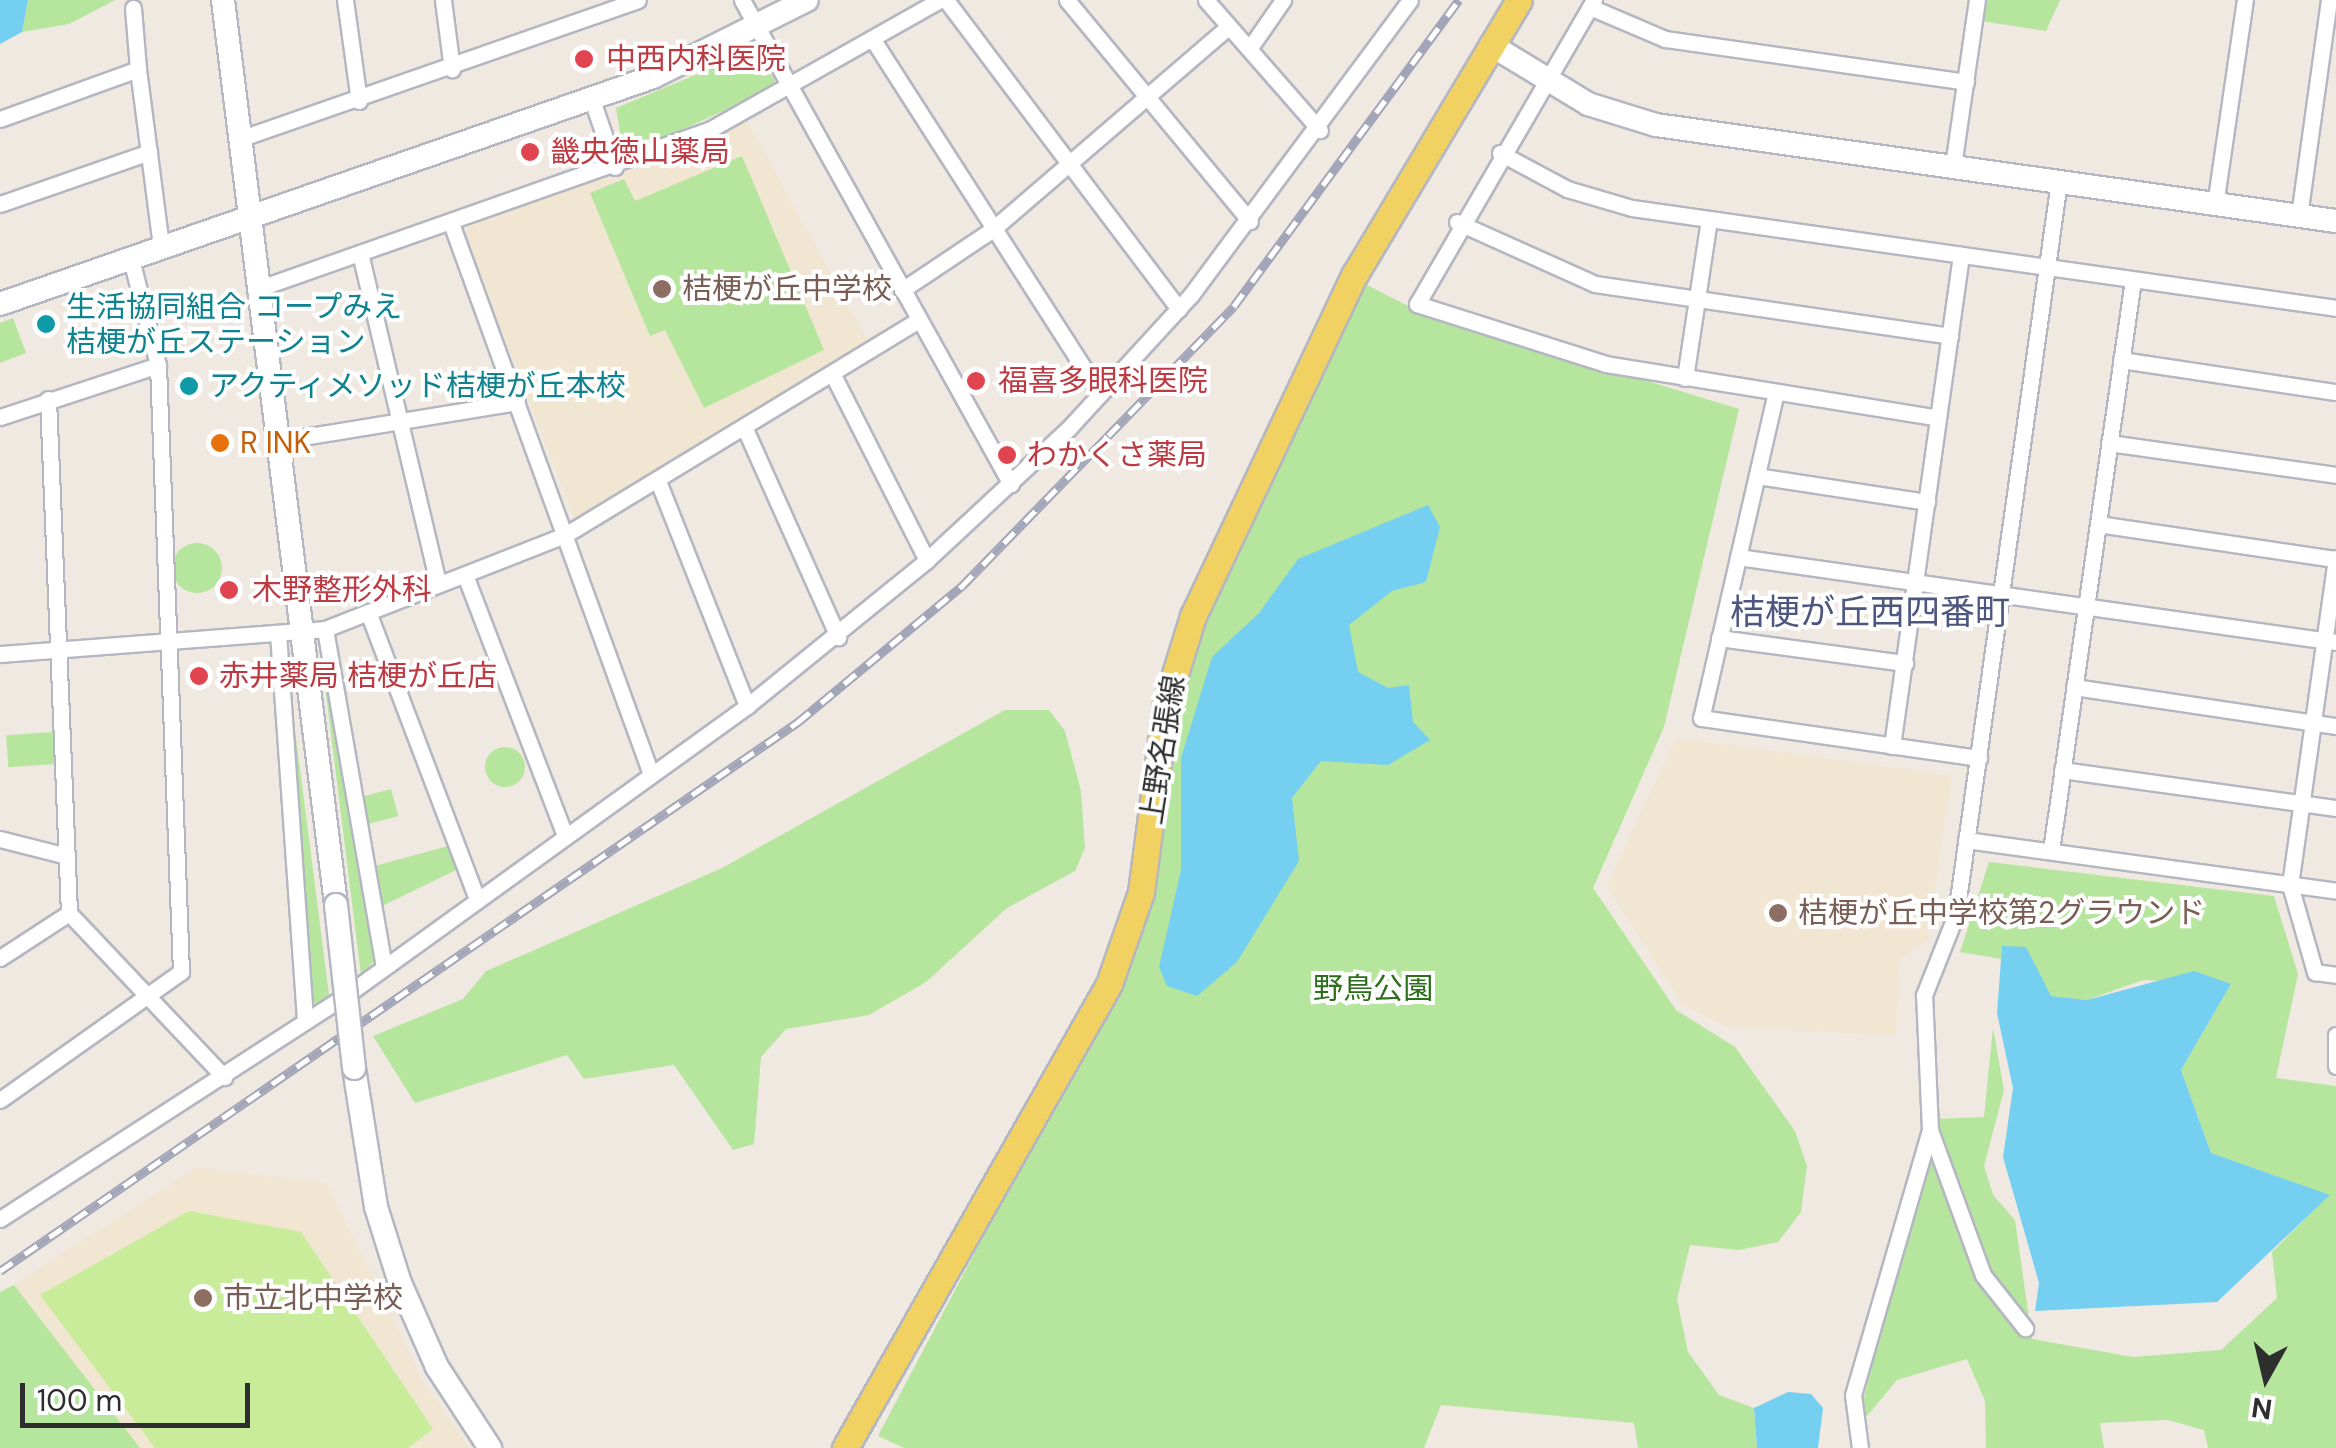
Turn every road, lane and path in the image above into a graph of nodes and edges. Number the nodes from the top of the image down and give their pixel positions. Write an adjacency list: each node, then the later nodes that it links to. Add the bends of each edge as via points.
1 (223, 0): 33 (street)
2 (344, 0): 30 (street)
3 (443, 0): 24 (street)
4 (638, 0): 24 (street)
5 (742, 0): 19 (street)
6 (807, 0): 19 (street)
7 (943, 0): 20 (street); 36 (street)
8 (1067, 0): 29 (street)
9 (1206, 0): 18 (street)
10 (1284, 0): 22 (street)
11 (1410, 0): 32 (street)
12 (1519, 0): 21 (main road, 上野名張線)
13 (1976, 0): 26 (street)
14 (2245, 0): 41 (street)
15 (2329, 0): 42 (street)
16 (1592, 3): 25 (street); 26 (street, via 1664,39)
17 (133, 8): 23 (street)
18 (1229, 26): 22 (street); 29 (street)
19 (757, 28): 27 (street); 28 (street)
20 (874, 43): 27 (street); 49 (street)
21 (1491, 45): 25 (street); 136 (main road, 上野名張線, via 1355,274 1193,616 1166,703 1142,892 1109,984)
22 (1249, 49): 32 (street)
23 (138, 69): 31 (street); 34 (street)
24 (452, 69): 30 (street)
25 (1545, 80): 35 (street); 37 (street, via 1638,121)
26 (1966, 82): 37 (street)
27 (792, 90): 38 (street); 57 (street)
28 (591, 97): 38 (street); 43 (street)
29 (1146, 97): 36 (street); 45 (street)
30 (359, 101): 33 (street)
31 (0, 119)
32 (1320, 130): 45 (street)
33 (242, 138): 43 (street)
34 (149, 152): 40 (street); 50 (street)
35 (1500, 152): 44 (street, via 1599,200); 46 (street)
36 (1069, 163): 49 (street); 61 (street)
37 (1953, 166): 39 (street)
38 (614, 167): 48 (street)
39 (2059, 181): 41 (street); 54 (street)
40 (0, 204)
41 (2216, 205): 42 (street)
42 (2298, 216): 47 (street)
43 (252, 218): 50 (street); 56 (street)
44 (1708, 220): 52 (street); 58 (street)
45 (1250, 221): 61 (street)
46 (1457, 222): 58 (street, via 1572,277); 67 (street, via 1417,304)
47 (2336, 222)
48 (452, 223): 51 (street); 72 (street)
49 (993, 229): 57 (street); 69 (street)
50 (161, 247): 53 (street)
51 (360, 254): 56 (street); 75 (street)
52 (1961, 255): 54 (street); 63 (street)
53 (131, 259): 59 (street); 65 (street)
54 (2047, 267): 55 (street); 92 (street)
55 (2133, 280): 60 (street); 64 (street)
56 (260, 288): 77 (street)
57 (902, 290): 62 (street)
58 (1697, 300): 63 (street); 67 (street)
59 (0, 304)
60 (2336, 308)
61 (1179, 309): 69 (street)
62 (919, 320): 66 (street); 82 (street)
63 (1950, 336): 74 (street)
64 (2121, 360): 68 (street); 78 (street)
65 (158, 364): 71 (street); 99 (street)
66 (834, 377): 76 (street); 88 (street)
67 (1685, 378): 70 (street)
68 (2336, 392)
69 (1100, 394): 82 (street)
70 (1775, 396): 74 (street); 80 (street)
71 (48, 400): 73 (street); 101 (street)
72 (517, 402): 75 (street); 85 (street)
73 (0, 417)
74 (1938, 418): 83 (street)
75 (399, 420): 77 (street); 91 (street)
76 (746, 431): 81 (street); 97 (street)
77 (278, 441): 96 (street)
78 (2109, 443): 79 (street); 84 (street)
79 (2336, 475)
80 (1758, 476): 83 (street); 86 (street)
81 (658, 481): 85 (street); 105 (street)
82 (1012, 484): 88 (street)
83 (1927, 502): 90 (street)
84 (2098, 524): 87 (street); 93 (street)
85 (565, 535): 89 (street); 111 (street)
86 (1738, 557): 90 (street); 98 (street)
87 (2336, 558): 100 (street)
88 (927, 560): 97 (street)
89 (465, 575): 91 (street); 114 (street)
90 (1916, 582): 92 (street); 103 (street)
91 (438, 584): 94 (street)
92 (2001, 594): 93 (street); 109 (street)
93 (2087, 606): 100 (street); 104 (street)
94 (368, 612): 95 (street); 121 (street)
95 (325, 629): 96 (street); 124 (street)
96 (290, 633): 99 (street); 127 (street); 135 (street, bridge, via 336,905 376,1207 438,1368)
97 (838, 636): 105 (street)
98 (1719, 638): 103 (street); 108 (street, via 1701,718)
99 (169, 641): 101 (street); 126 (street, via 182,961 178,978)
100 (2330, 641): 106 (street)
101 (59, 650): 102 (street); 118 (street)
102 (0, 654)
103 (1905, 663): 108 (street)
104 (2074, 687): 106 (street); 110 (street)
105 (747, 706): 111 (street)
106 (2313, 722): 107 (street); 112 (street)
107 (2336, 726)
108 (1892, 746): 109 (street)
109 (1979, 758): 116 (street)
110 (2062, 770): 112 (street); 117 (street)
111 (651, 774): 114 (street)
112 (2301, 804): 113 (street); 119 (street)
113 (2336, 808)
114 (565, 835): 121 (street)
115 (0, 839): 118 (street)
116 (1966, 840): 117 (street); 132 (street, via 1954,927 1924,995)
117 (2051, 851): 119 (street)
118 (68, 856): 122 (street)
119 (2290, 885): 120 (street); 125 (street, via 2315,972)
120 (2336, 892)
121 (476, 897): 124 (street)
122 (70, 912): 123 (street); 126 (street)
123 (0, 958)
124 (384, 967): 127 (street)
125 (2336, 975)
126 (151, 999): 130 (street); 131 (street)
127 (305, 1021): 130 (street)
128 (2336, 1035): 129 (street)
129 (2336, 1066)
130 (224, 1077): 133 (street)
131 (0, 1100)
132 (1930, 1130): 134 (street, via 1983,1275); 137 (street, via 1854,1396)
133 (1, 1216)
134 (2025, 1328)
135 (490, 1448)
136 (845, 1448)
137 (1860, 1448)

